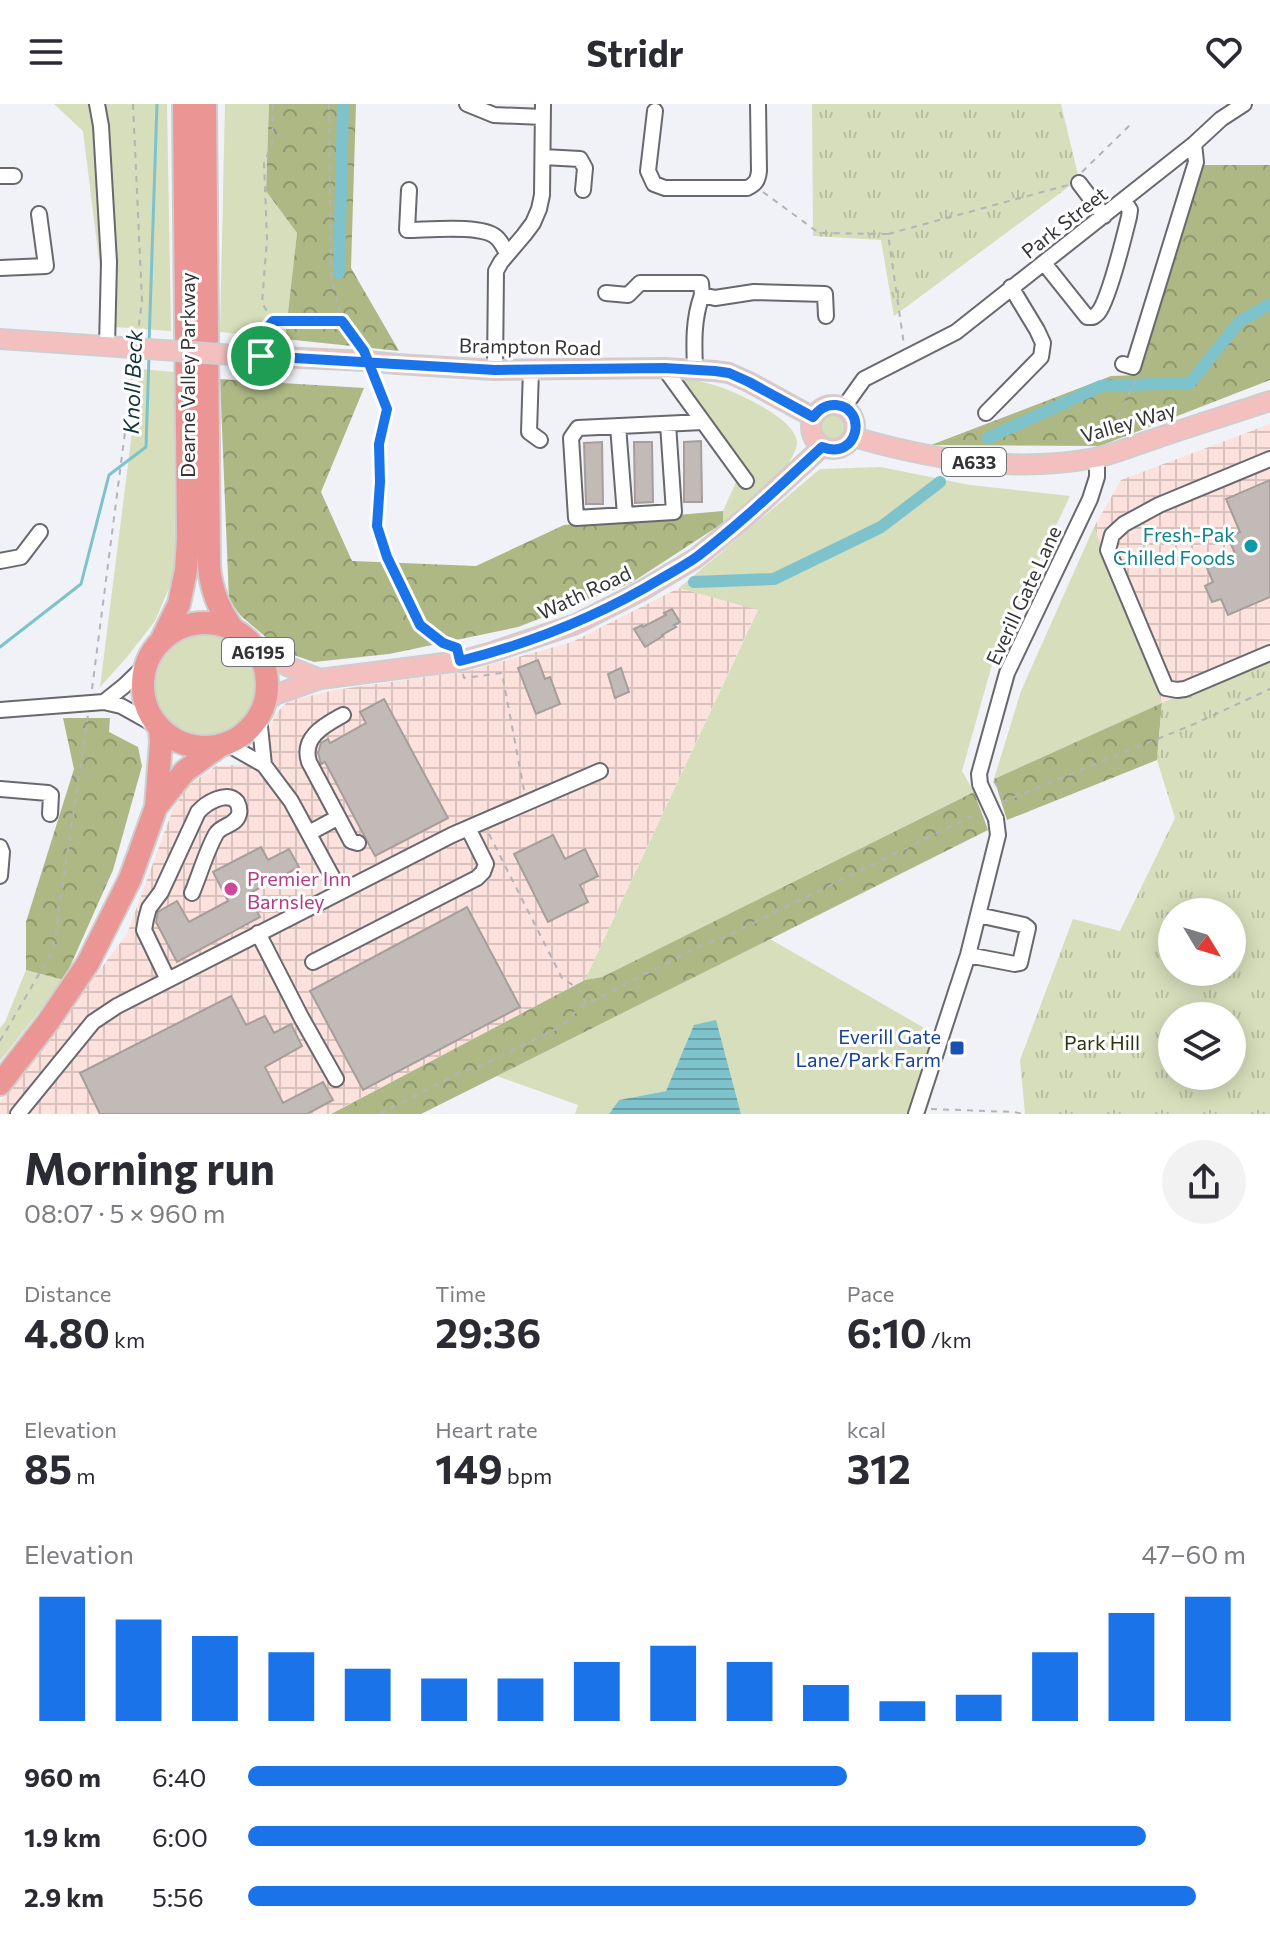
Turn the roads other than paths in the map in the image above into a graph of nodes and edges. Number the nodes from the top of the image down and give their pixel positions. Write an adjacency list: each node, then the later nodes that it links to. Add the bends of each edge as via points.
1 (97, 104): 26 (street)
2 (184, 104): 49 (highway, Dearne Valley Parkway, via 188,539 179,604)
3 (205, 104): 48 (highway, Dearne Valley Parkway / A6195, via 209,566 216,601)
4 (467, 104): 7 (street, via 494,115)
5 (758, 104): 8 (street, via 758,179 747,188 654,184 648,171)
6 (1244, 104): 9 (street, Park Street)
7 (543, 110): 11 (street)
8 (655, 111)
9 (1221, 111): 10 (street, Park Street)
10 (1194, 144): 15 (street, Park Street); 27 (street, via 1196,162 1133,367)
11 (543, 157): 14 (street, via 580,159 585,168); 18 (street, via 539,209)
12 (1079, 183): 17 (street)
13 (409, 190): 18 (street, via 407,230 487,232)
14 (583, 190)
15 (1124, 201): 17 (street, Park Street); 19 (street, via 1129,217 1097,314 1087,317)
16 (39, 214): 20 (street, via 46,266)
17 (1104, 216): 19 (street, Park Street)
18 (507, 253): 31 (street, via 496,271)
19 (1044, 263): 21 (street, Park Street)
20 (0, 268)
21 (1011, 287): 33 (street, Park Street, via 956,332 864,379); 34 (street, via 1043,343 1041,357)
22 (606, 293): 23 (street, via 628,295 640,283 701,283)
23 (702, 295): 24 (street, via 825,294); 30 (street, via 693,334)
24 (826, 316)
25 (0, 339): 26 (main road, Brampton Road)
26 (113, 346): 31 (main road, Brampton Road, bridge)
27 (1123, 364)
28 (664, 368): 29 (main road, Brampton Road); 30 (main road, Brampton Road); 36 (street)
29 (531, 369): 31 (main road, Brampton Road); 40 (street, via 529,432)
30 (695, 369): 35 (main road, Brampton Road, via 729,373)
31 (495, 370)
32 (1270, 401): 42 (main road, Valley Way / A633)
33 (844, 407): 35 (main road, via 823,407); 39 (main road, via 854,417)
34 (986, 413)
35 (813, 417): 41 (main road, via 813,437)
36 (703, 422): 37 (street); 44 (street)
37 (668, 424): 38 (street); 45 (street, via 674,512)
38 (618, 426): 45 (street); 45 (street, via 578,428 571,438 576,518)
39 (854, 437): 41 (main road, via 844,448); 42 (main road, Valley Way / A633, via 939,458 996,465)
40 (540, 440)
41 (822, 447): 53 (main road, Wath Road, via 696,558 576,624 460,661)
42 (1097, 457): 73 (street, Everill Gate Lane, bridge, via 1090,499 1007,673 979,774 998,835)
43 (1270, 459): 51 (street, via 1124,524 1112,535 1108,550 1166,688 1185,689)
44 (745, 474)
45 (625, 515)
46 (40, 532): 47 (street, via 21,557)
47 (1, 560)
48 (233, 629): 49 (highway, A6195, via 188,625); 50 (highway, A6195)
49 (161, 641): 52 (highway)
50 (253, 644): 53 (main road); 55 (highway, A6195, via 266,671)
51 (1270, 653)
52 (147, 664): 54 (street); 58 (highway, via 144,696)
53 (320, 679): 55 (main road, Wath Road, via 277,694)
54 (97, 702): 56 (street); 58 (street, via 121,706)
55 (263, 709): 59 (highway, via 251,729); 60 (street)
56 (0, 710)
57 (343, 715): 65 (street, via 320,727 306,754)
58 (158, 727): 59 (highway, via 181,743); 63 (highway)
59 (223, 746): 60 (street); 63 (highway, via 185,771)
60 (264, 765): 67 (street)
61 (600, 771): 66 (street)
62 (0, 789): 64 (street, via 48,793)
63 (156, 807): 79 (highway, via 130,879 88,963)
64 (50, 814)
65 (337, 818): 67 (street); 68 (street, via 351,841)
66 (475, 825): 71 (street); 76 (street, via 486,864 477,878)
67 (309, 833): 71 (street)
68 (358, 843)
69 (0, 847): 70 (street)
70 (0, 876)
71 (340, 891): 74 (street)
72 (192, 893): 77 (street, via 216,832 236,820 234,799 208,803 198,812 149,908 144,930)
73 (978, 915): 75 (street); 75 (street, via 1028,928 1020,963)
74 (258, 933): 77 (street); 78 (street)
75 (968, 955): 80 (street)
76 (313, 962)
77 (168, 980): 81 (street, via 93,1022)
78 (336, 1079)
79 (0, 1084)
80 (917, 1111)
81 (18, 1114)

